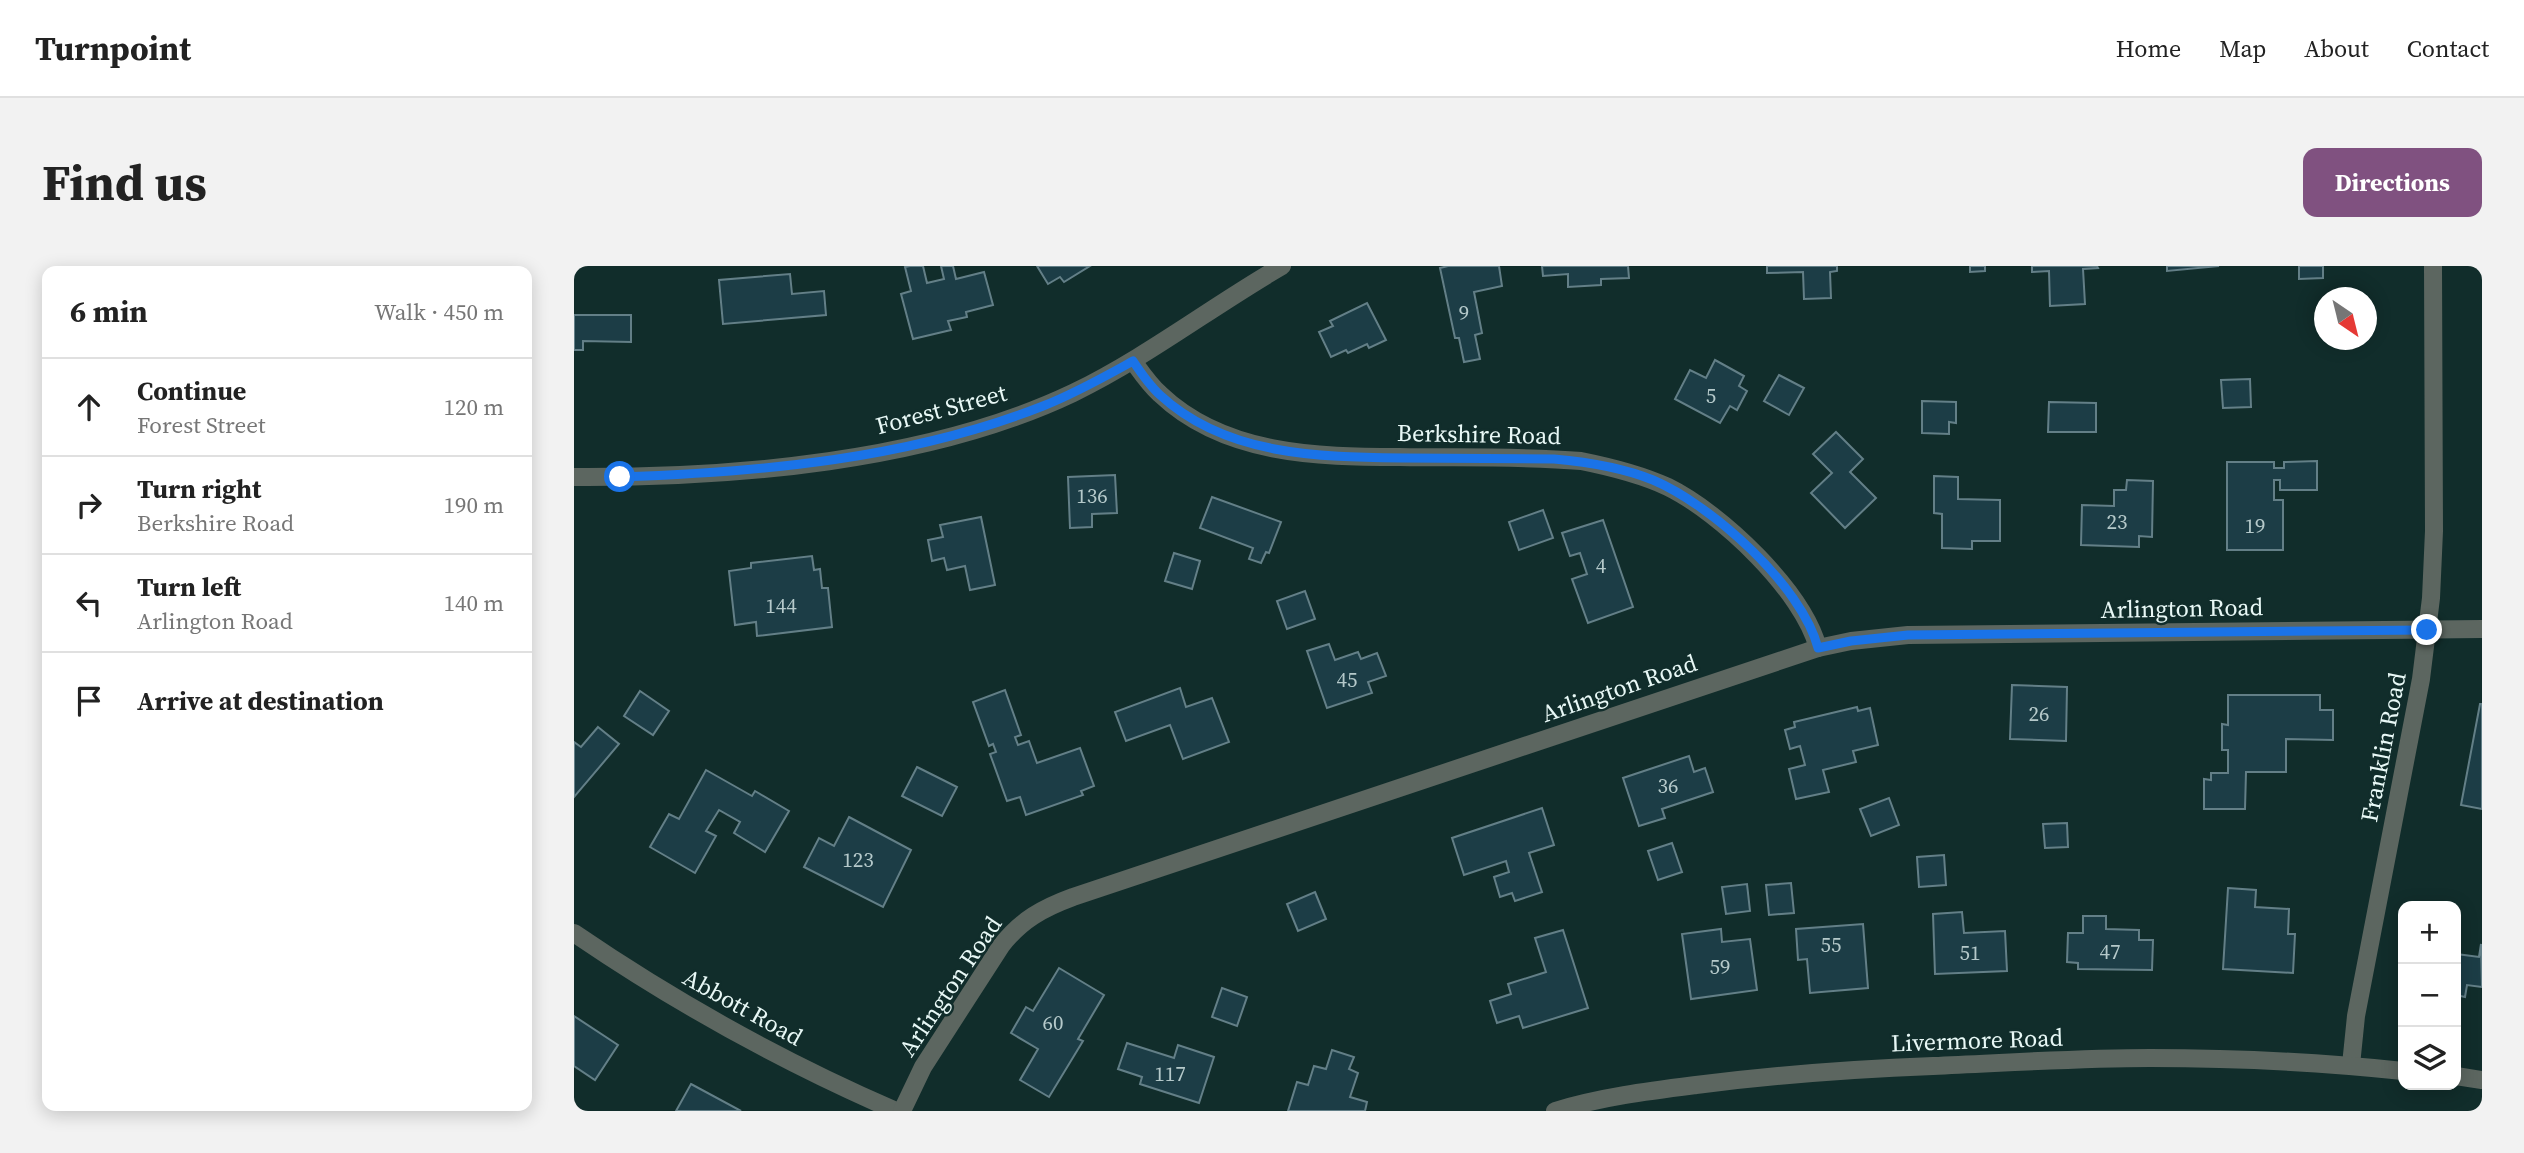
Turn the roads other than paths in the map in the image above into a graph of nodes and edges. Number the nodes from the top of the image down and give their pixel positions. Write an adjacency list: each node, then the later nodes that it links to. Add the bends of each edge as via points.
1 (1282, 266): 3 (street, Forest Street)
2 (2433, 266): 6 (street, Franklin Road, via 2434,531)
3 (1133, 361): 4 (street, Forest Street, via 1014,417 888,450 733,471); 7 (street, Berkshire Road, via 1158,393 1191,418 1240,439 1292,453 1581,461 1653,480 1706,511 1763,563 1801,609)
4 (574, 477)
5 (2482, 629): 6 (street, Arlington Road)
6 (2427, 630): 7 (street, Arlington Road, via 1908,635); 9 (street, Franklin Road, via 2356,1016)
7 (1818, 648): 14 (street, Arlington Road, via 1035,913 1001,946 923,1067)
8 (574, 933): 13 (street, Abbott Road, via 759,1045)
9 (2351, 1065): 10 (street, Livermore Road); 15 (street, Livermore Road, via 2148,1058 1847,1069 1671,1088)
10 (2398, 1070)
11 (2461, 1077): 12 (street)
12 (2482, 1080)
13 (896, 1111)
14 (902, 1111)
15 (1555, 1111)

